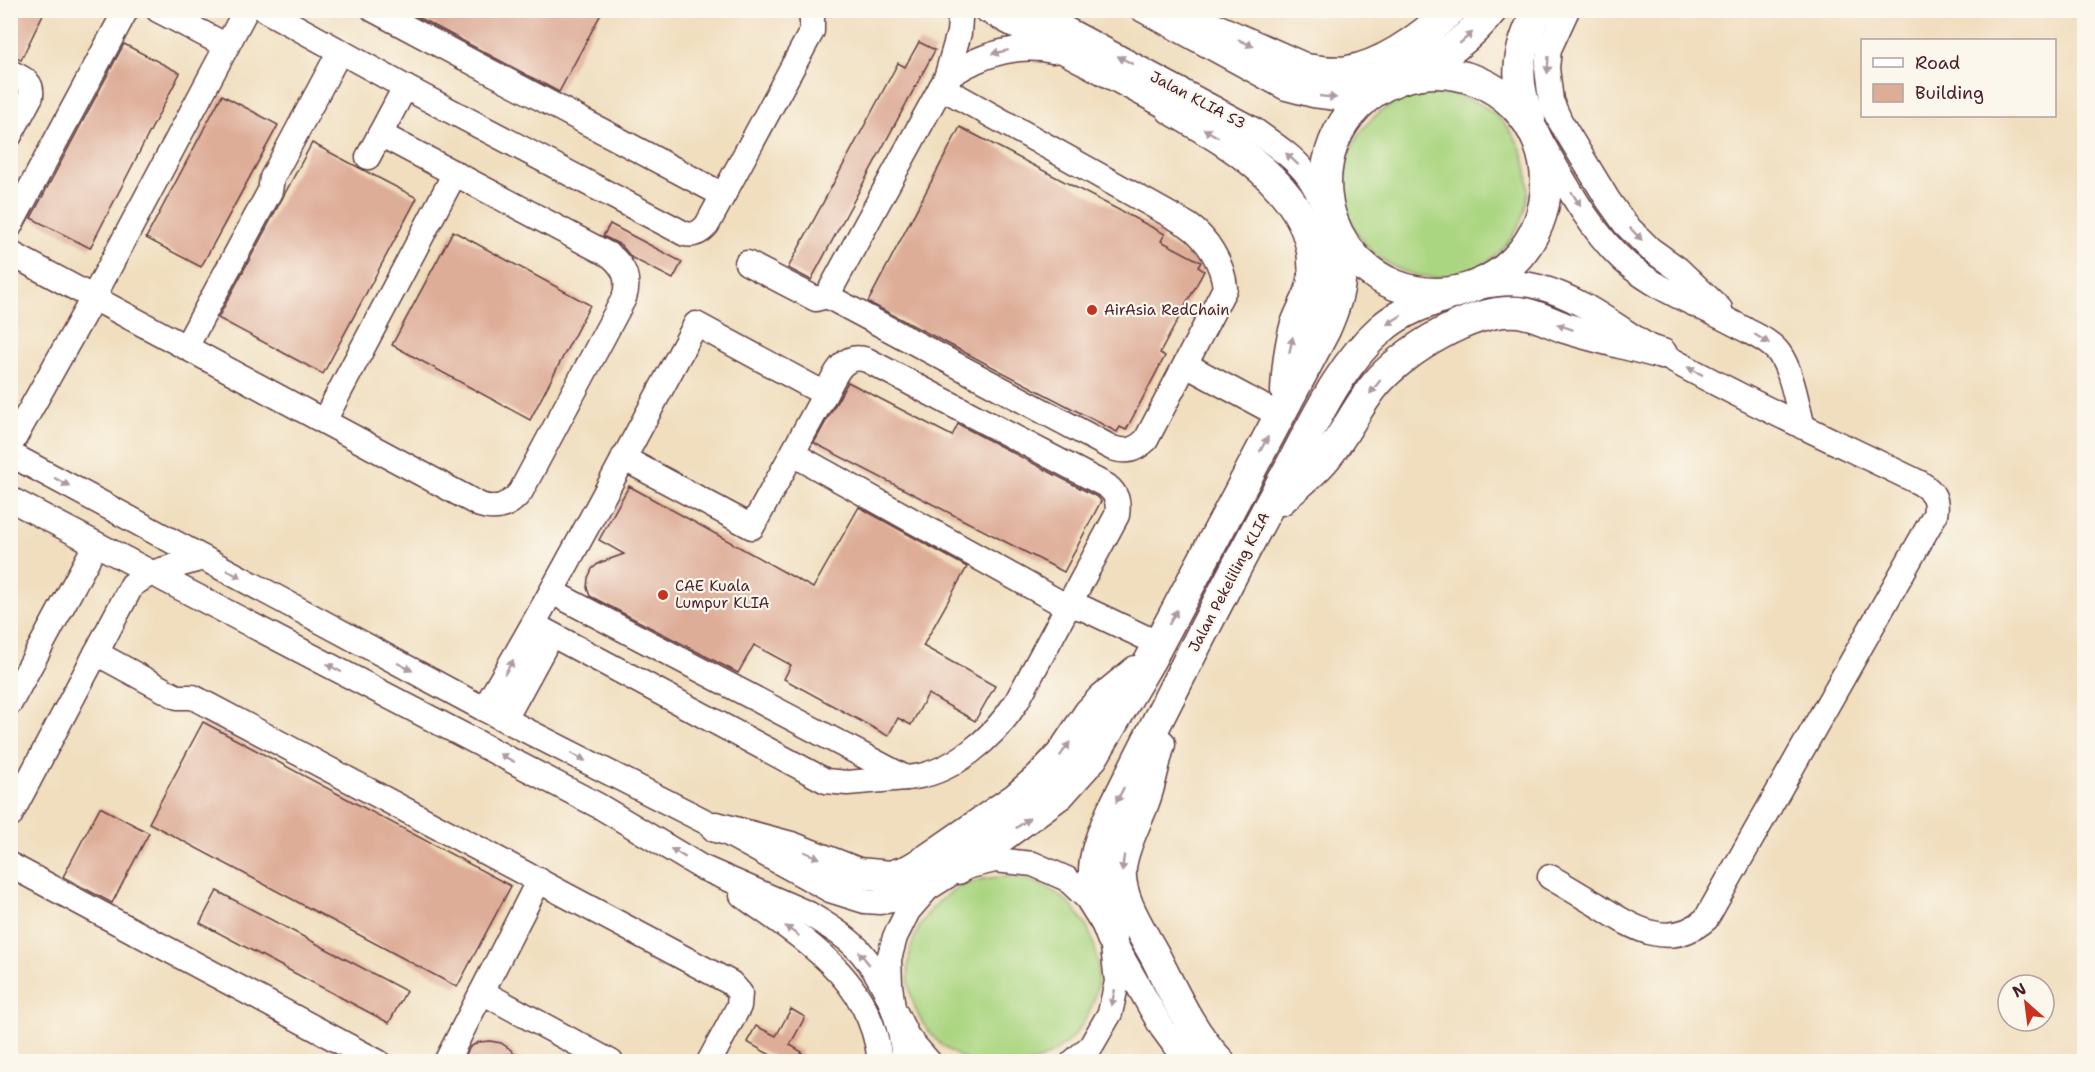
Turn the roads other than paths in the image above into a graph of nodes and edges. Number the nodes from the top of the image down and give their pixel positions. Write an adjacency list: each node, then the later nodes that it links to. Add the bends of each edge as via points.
1 (126, 10): 30 (street)
2 (158, 10): 16 (street)
3 (246, 10): 16 (street)
4 (265, 10): 17 (street)
5 (374, 10): 29 (street)
6 (808, 10): 29 (street, via 812,31)
7 (958, 10): 21 (street, via 959,33)
8 (986, 10): 18 (street)
9 (1030, 10): 31 (street, Jalan KLIA S3, one-way to 9, via 1306,173 1254,130)
10 (1143, 10): 20 (street, one-way to 20, via 1286,88 1337,98)
11 (1173, 10): 12 (main road, one-way to 12, via 1306,69 1326,72 1369,65 1410,43)
12 (1451, 10)
13 (1492, 10): 20 (main road, Jalan Pekeliling KLIA, one-way to 13, via 1448,53)
14 (1538, 10): 25 (main road, Jalan Pekeliling KLIA, via 1523,43 1518,82)
15 (1567, 10): 37 (street, one-way to 37, via 1549,49 1547,68 1551,101 1560,121 1626,224)
16 (227, 46): 36 (street)
17 (340, 51): 22 (street); 38 (street)
18 (1078, 59): 21 (street, one-way to 21, via 1039,48 1022,48 981,57); 23 (street)
19 (10, 72): 24 (street, via 32,89)
20 (1398, 79): 25 (main road, Jalan Pekeliling KLIA, via 1424,72 1451,72 1477,79 1507,97); 31 (main road, Jalan Pekeliling KLIA, via 1366,97 1342,124 1328,158 1324,191)
21 (943, 82): 35 (street); 40 (street, via 1199,232 1221,269 1225,288)
22 (405, 87): 26 (street); 29 (street, via 686,234 702,231 708,225)
23 (1171, 110): 42 (main road, one-way to 23, via 1290,347 1313,282 1312,246 1306,229 1287,196 1266,174 1224,141)
24 (12, 127)
25 (1535, 131): 34 (main road, Jalan Pekeliling KLIA, via 1546,162 1547,194 1538,226 1521,254 1497,275); 37 (street, one-way to 37, via 1582,208 1626,262 1672,294)
26 (380, 134): 27 (street); 28 (street)
27 (368, 157)
28 (455, 173): 43 (street); 43 (street, via 611,256 628,280 624,298 521,491 508,504 489,508 480,505)
29 (723, 195)
30 (10, 226)
31 (1333, 226): 34 (main road, Jalan Pekeliling KLIA, via 1350,254 1374,275 1403,289 1435,294); 42 (main road, Jalan Pekeliling KLIA, via 1342,280 1338,302)
32 (10, 252): 36 (street)
33 (747, 263): 35 (street, via 816,299)
34 (1467, 289): 39 (street, via 1511,282 1538,286 1564,295); 50 (main road, Jalan Pekeliling KLIA, one-way to 50, via 1403,314 1383,326 1363,346 1336,383)
35 (827, 296): 40 (street, via 1121,451 1130,451 1146,440)
36 (93, 298): 38 (street); 45 (street)
37 (1734, 323): 44 (street, one-way to 44, via 1779,352)
38 (186, 347): 43 (street)
39 (1662, 354): 44 (street, one-way to 39); 50 (main road, one-way to 50, via 1516,312 1463,324 1435,337 1393,366 1375,385 1322,462)
40 (1186, 365): 42 (street)
41 (825, 394): 47 (street); 48 (street, via 696,324); 55 (street, via 844,362 852,358 867,360 1114,492 1117,515)
42 (1282, 409): 57 (main road, Jalan Pekeliling KLIA, one-way to 42)
43 (324, 421)
44 (1803, 427): 68 (street, via 1929,489 1935,496 1935,515 1711,911 1698,926 1672,935 1643,932)
45 (10, 446)
46 (10, 454): 52 (street, one-way to 52)
47 (793, 454): 48 (street, via 752,527); 55 (street)
48 (623, 458): 54 (street)
49 (10, 499): 51 (street)
50 (1263, 517): 59 (main road, Jalan Pekeliling KLIA)
51 (96, 544): 53 (street); 60 (street)
52 (203, 558): 53 (street); 61 (street, one-way to 61)
53 (151, 573): 58 (street, via 132,585); 66 (street, one-way to 53, via 599,806)
54 (552, 592): 56 (street); 62 (street)
55 (1068, 605): 57 (street, via 1085,609); 62 (street, via 1017,701 998,726 959,759 929,774)
56 (542, 630): 61 (street); 62 (street, via 826,781)
57 (1155, 652): 64 (main road, one-way to 57, via 791,847 858,873 891,876 909,870 1016,798 1040,777 1061,755 1089,713); 67 (main road, Jalan Pekeliling KLIA, one-way to 57, via 1037,812 1079,775)
58 (96, 653): 63 (street); 69 (street, via 177,697 194,697)
59 (1175, 686): 71 (main road, Jalan Pekeliling KLIA, one-way to 71, via 1112,811 1094,857 1096,896); 83 (main road, one-way to 83, via 1144,801 1125,850 1122,884 1133,914 1183,1011)
60 (10, 702)
61 (494, 714): 64 (street, one-way to 64)
62 (906, 778)
63 (10, 816)
64 (716, 828): 70 (street, via 847,897 880,902)
65 (10, 865): 74 (street)
66 (701, 867): 73 (street, one-way to 66, via 872,967 839,933 809,914); 78 (street, one-way to 66, via 874,1026 852,985 819,951)
67 (958, 869): 70 (street, Jalan Pekeliling KLIA); 71 (street, Jalan Pekeliling KLIA, via 995,860 1033,864 1067,879 1087,898)
68 (1550, 876)
69 (539, 880): 72 (street); 77 (street, via 737,987 739,1006)
70 (928, 888): 73 (street, Jalan Pekeliling KLIA, via 908,910 895,938 889,959)
71 (1112, 939): 81 (street, Jalan Pekeliling KLIA, one-way to 81, via 1117,982 1110,1013 1091,1046); 82 (street, Jalan Pekeliling KLIA, via 1162,1028)
72 (482, 992): 75 (street); 76 (street)
73 (893, 1008): 79 (street, via 903,1042); 80 (street, Jalan Pekeliling KLIA, via 908,1038)
74 (378, 1062)
75 (446, 1062)
76 (611, 1062)
77 (709, 1062)
78 (880, 1062)
79 (904, 1062)
80 (929, 1062)
81 (1073, 1062)
82 (1187, 1062)
83 (1220, 1062)

